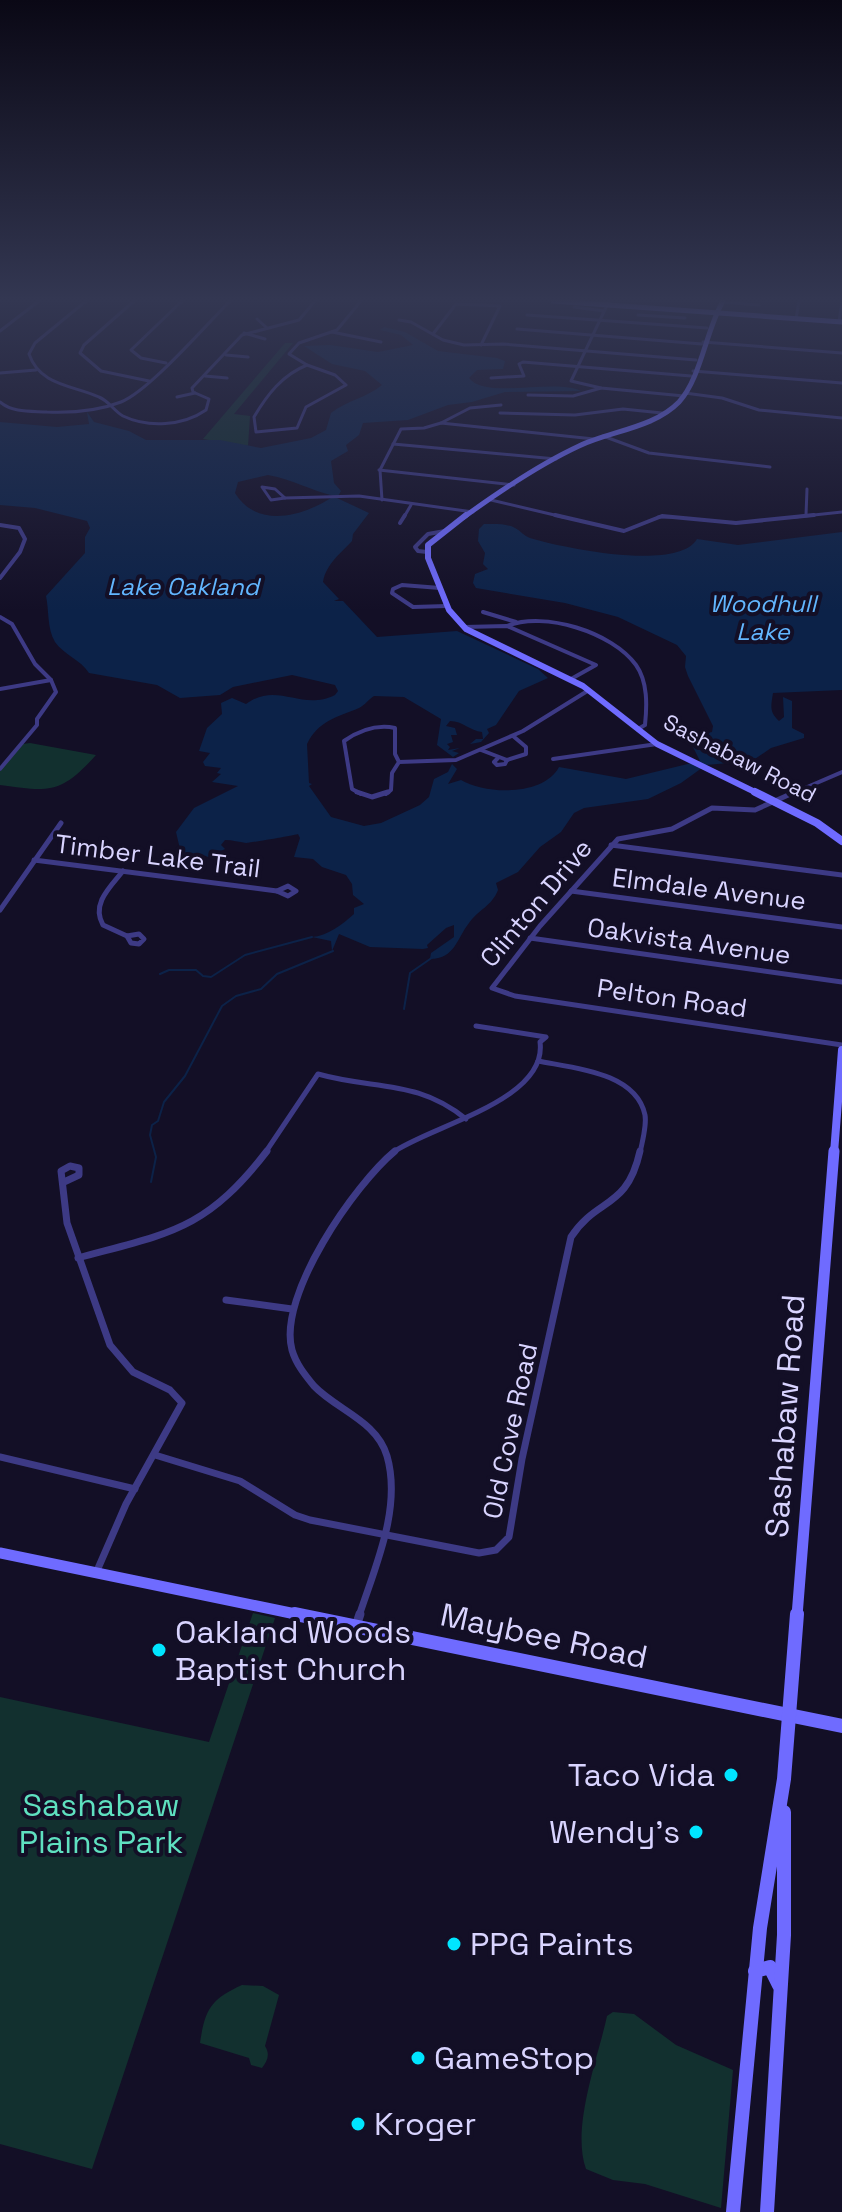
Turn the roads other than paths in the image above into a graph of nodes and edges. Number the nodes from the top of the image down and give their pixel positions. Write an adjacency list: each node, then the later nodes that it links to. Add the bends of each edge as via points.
1 (3, 404): 7 (street, via 40,412)
2 (208, 404): 7 (street, via 192,419 171,423 122,416)
3 (262, 404): 4 (street, via 254,417 256,432 297,428)
4 (311, 404)
5 (672, 404): 11 (street)
6 (742, 404): 12 (street)
7 (113, 405)
8 (501, 405): 9 (street)
9 (464, 411): 13 (street); 14 (street)
10 (500, 413): 11 (street)
11 (662, 413): 15 (street)
12 (842, 418)
13 (441, 423): 14 (street); 17 (street, via 399,430)
14 (458, 425): 16 (street)
15 (603, 436): 16 (street); 19 (street, via 649,453)
16 (594, 439): 18 (street)
17 (393, 444): 18 (street); 20 (street)
18 (556, 459): 21 (street)
19 (770, 467)
20 (379, 470): 21 (street); 24 (street)
21 (514, 485): 25 (street)
22 (807, 489): 29 (street)
23 (285, 498): 23 (street, via 275,489 262,487 268,499); 24 (street)
24 (382, 500): 26 (street)
25 (491, 500): 27 (street); 29 (street, via 618,531 635,530 662,516 736,523)
26 (411, 505): 27 (street); 30 (street)
27 (473, 512): 32 (street)
28 (842, 512): 29 (street)
29 (806, 515)
30 (400, 523)
31 (0, 525): 34 (street, via 19,528 25,539)
32 (445, 531): 33 (street); 33 (street, via 428,534 415,547)
33 (427, 552): 35 (street, Sashabaw Road)
34 (0, 578)
35 (440, 588): 36 (street, Sashabaw Road); 36 (street, via 402,585 392,593 413,607)
36 (447, 606): 41 (street, Sashabaw Road)
37 (483, 612): 39 (street)
38 (0, 617): 43 (street, via 12,624)
39 (516, 622): 40 (street); 46 (street, via 551,621 625,653 646,690 645,725)
40 (507, 626): 41 (street); 42 (street, via 596,665)
41 (464, 627): 42 (street, Sashabaw Road)
42 (571, 679): 45 (street, Sashabaw Road)
43 (51, 680): 44 (street); 52 (street, via 56,692 37,725)
44 (0, 689)
45 (589, 690): 46 (street, Sashabaw Road); 47 (street)
46 (638, 729): 48 (street, Sashabaw Road)
47 (513, 736): 49 (street); 49 (street, via 526,747 526,754 505,764 497,765 498,758)
48 (657, 744): 50 (street); 54 (street, Sashabaw Road)
49 (481, 749): 51 (street, via 456,760)
50 (553, 759)
51 (399, 762): 51 (street, via 395,728 368,727 344,741 352,789 366,797 389,794)
52 (0, 769)
53 (842, 772): 54 (street, Clinton Drive)
54 (774, 801): 56 (street, Sashabaw Road); 57 (street, Clinton Drive, via 749,811 707,810 672,829 618,839)
55 (61, 823): 58 (street)
56 (842, 841)
57 (611, 845): 60 (street); 62 (street, Clinton Drive)
58 (34, 860): 59 (street, Timber Lake Trail); 63 (street)
59 (123, 871): 61 (street, Timber Lake Trail); 65 (street, via 102,897 98,914 103,925)
60 (842, 875)
61 (277, 891)
62 (571, 891): 64 (street, Elmdale Avenue); 66 (street, Clinton Drive)
63 (0, 910)
64 (842, 927)
65 (127, 936)
66 (530, 938): 67 (street, Oakvista Avenue); 68 (street, Clinton Drive, via 495,981)
67 (842, 982)
68 (496, 992): 70 (street, Pelton Road)
69 (476, 1026): 71 (street, via 546,1037 540,1042)
70 (842, 1048): 84 (street, Sashabaw Road)
71 (538, 1061): 72 (street, via 510,1094); 80 (street, Old Cove Road, via 595,1073 632,1092 646,1118 635,1171 626,1189 587,1216 571,1237 509,1537 496,1550 479,1553)
72 (466, 1119): 74 (street, via 443,1100 416,1089 318,1074 250,1170 208,1214 179,1229); 76 (street, via 401,1146 387,1158 328,1233)
73 (64, 1182): 74 (street, via 67,1223)
74 (78, 1258): 77 (street, via 119,1360 173,1390 182,1403)
75 (226, 1300): 76 (street)
76 (292, 1309): 80 (street, via 292,1351 308,1381 371,1429 387,1454 393,1487)
77 (155, 1455): 79 (street); 80 (street, Old Cove Road, via 240,1481 295,1515)
78 (0, 1457): 79 (street)
79 (135, 1489): 82 (street)
80 (382, 1535): 83 (street)
81 (0, 1553): 82 (street, Maybee Road)
82 (96, 1573): 83 (street, Maybee Road)
83 (356, 1626): 84 (street, Maybee Road)
84 (790, 1715): 85 (street, Maybee Road); 86 (street, Sashabaw Road)
85 (842, 1726)
86 (784, 1785): 87 (street, Sashabaw Road); 88 (street, Sashabaw Road)
87 (755, 1971): 88 (street, via 772,1968); 89 (street, Sashabaw Road)
88 (781, 1992): 90 (street, Sashabaw Road)
89 (733, 2212)
90 (767, 2212)

